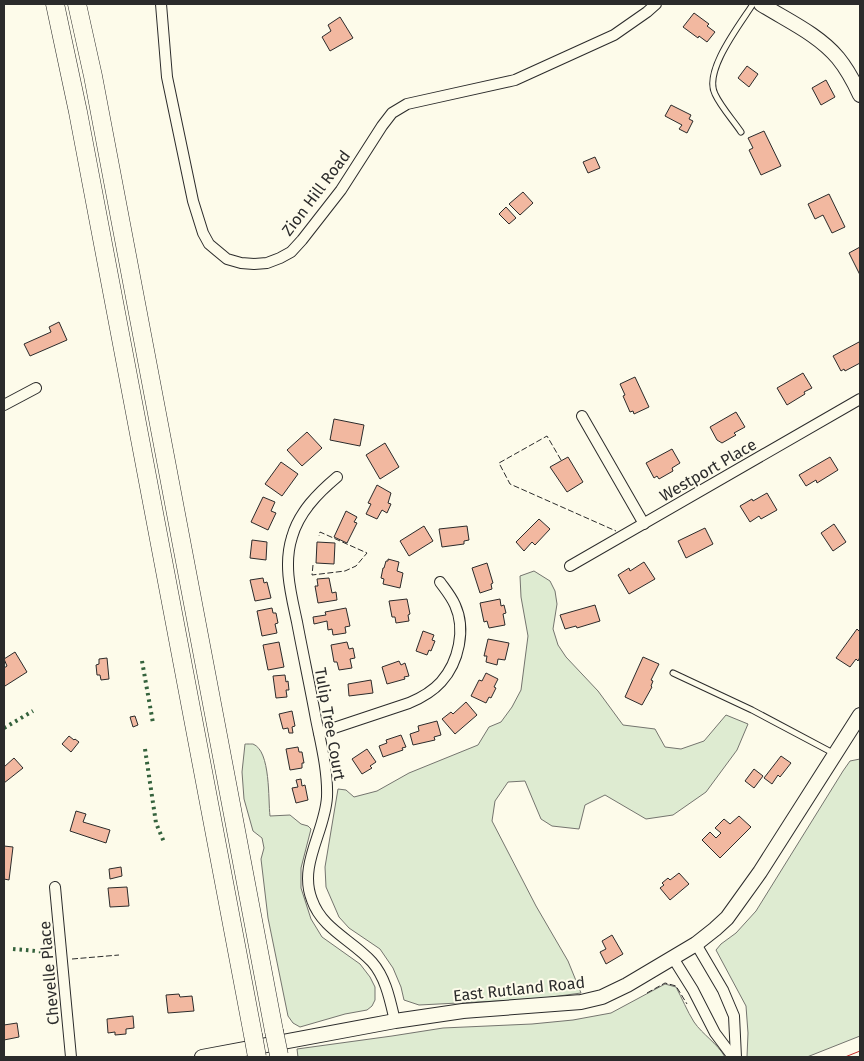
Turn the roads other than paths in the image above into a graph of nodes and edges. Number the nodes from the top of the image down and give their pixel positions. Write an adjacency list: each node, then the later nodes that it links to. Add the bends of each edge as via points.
1 (55, 4): 28 (highway, bridge)
2 (77, 4): 25 (highway, bridge)
3 (161, 4): 4 (street, Zion Hill Road, via 167,77 193,202 203,233 209,244 227,259 254,264 280,258 302,240 392,113 407,104 515,80 614,35)
4 (656, 4)
5 (754, 4): 8 (lane, via 720,56 712,82 714,92)
6 (761, 4): 7 (main road, via 830,49)
7 (860, 95)
8 (741, 132)
9 (36, 388): 11 (street)
10 (860, 399): 14 (street, Westport Place)
11 (4, 405)
12 (582, 416): 14 (street)
13 (337, 477): 19 (street, Tulip Tree Court, via 298,521 287,562)
14 (644, 524): 15 (street, Westport Place)
15 (570, 566)
16 (440, 582): 19 (street, via 455,604 460,632 454,660 441,682 421,698)
17 (673, 674): 20 (lane, via 752,710)
18 (860, 716): 20 (main road, East Rutland Road)
19 (319, 733): 24 (street, Tulip Tree Court, via 327,797 308,870 311,899 328,924 372,962 386,986)
20 (836, 755): 22 (main road, East Rutland Road, via 740,901 715,929)
21 (55, 887): 26 (street, Chevelle Place)
22 (696, 944): 23 (main road, East Rutland Road); 29 (street, via 734,1016)
23 (672, 958): 24 (main road, East Rutland Road, via 627,985 602,997 581,1002); 29 (street, via 715,1033)
24 (395, 1021): 27 (main road, East Rutland Road)
25 (279, 1056)
26 (71, 1057)
27 (202, 1057)
28 (257, 1057)
29 (734, 1057)

